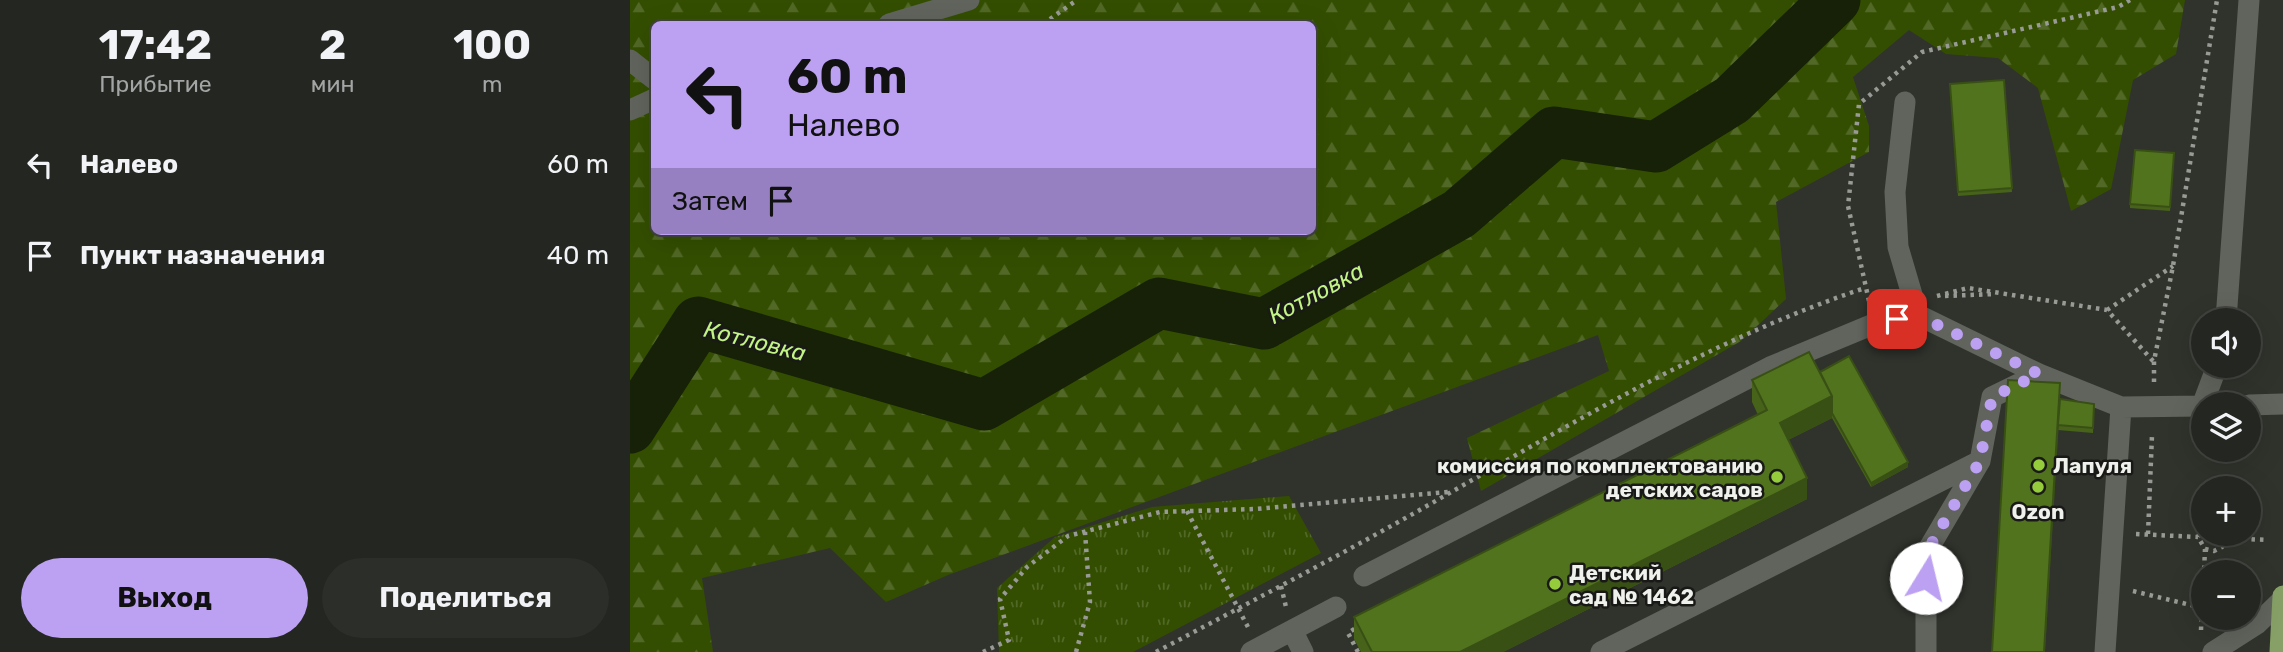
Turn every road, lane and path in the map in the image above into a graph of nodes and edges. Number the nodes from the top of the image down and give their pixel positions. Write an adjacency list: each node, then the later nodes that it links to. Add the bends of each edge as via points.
1 (969, 0): 6 (street)
2 (1077, 0): 7 (path)
3 (2130, 0): 27 (path, via 2118,7 1922,52 1859,104 1848,206 1865,288 1803,308 1584,416)
4 (2217, 0): 13 (path)
5 (2249, 0): 15 (street)
6 (900, 21)
7 (1047, 21)
8 (630, 60): 9 (street)
9 (651, 77)
10 (651, 100): 12 (street)
11 (1905, 102): 17 (street, via 1895,192 1898,247)
12 (630, 110)
13 (2173, 266): 16 (path); 18 (path)
14 (2007, 294): 14 (path, via 1996,295 1937,296 1968,288); 16 (path)
15 (2227, 308)
16 (2107, 310): 18 (path)
17 (1917, 315): 19 (street); 37 (street, via 1876,323 1770,367)
18 (2154, 361): 20 (path)
19 (2039, 374): 24 (street); 26 (street, via 1992,397)
20 (2155, 386)
21 (2283, 404): 22 (street)
22 (2261, 405)
23 (2191, 406): 24 (street)
24 (2121, 407): 38 (street)
25 (2152, 435): 30 (path, via 2148,534)
26 (1980, 461): 52 (street); 53 (street, via 1926,553)
27 (1452, 491): 28 (path); 42 (path)
28 (1186, 511): 29 (path, via 1160,512); 42 (path)
29 (1085, 532): 47 (path, via 1068,536 1027,568 1000,599 1009,640); 48 (path, via 1090,602)
30 (2191, 537)
31 (2261, 539): 32 (path)
32 (2268, 540)
33 (2203, 546): 35 (path)
34 (2220, 546): 35 (path)
35 (2205, 549): 36 (path)
36 (2205, 560)
37 (1364, 576)
38 (2109, 585): 40 (path); 54 (street)
39 (2283, 598): 45 (street, via 2257,624); 55 (main road)
40 (2191, 605)
41 (1336, 607): 44 (street)
42 (1238, 608): 46 (path); 49 (path)
43 (1371, 619): 51 (path, via 1348,633)
44 (1293, 632): 46 (street); 50 (street)
45 (2206, 646)
46 (1255, 650)
47 (983, 652)
48 (1076, 652)
49 (1156, 652)
50 (1303, 652)
51 (1358, 652)
52 (1601, 652)
53 (1926, 652)
54 (2105, 652)
55 (2280, 652)

